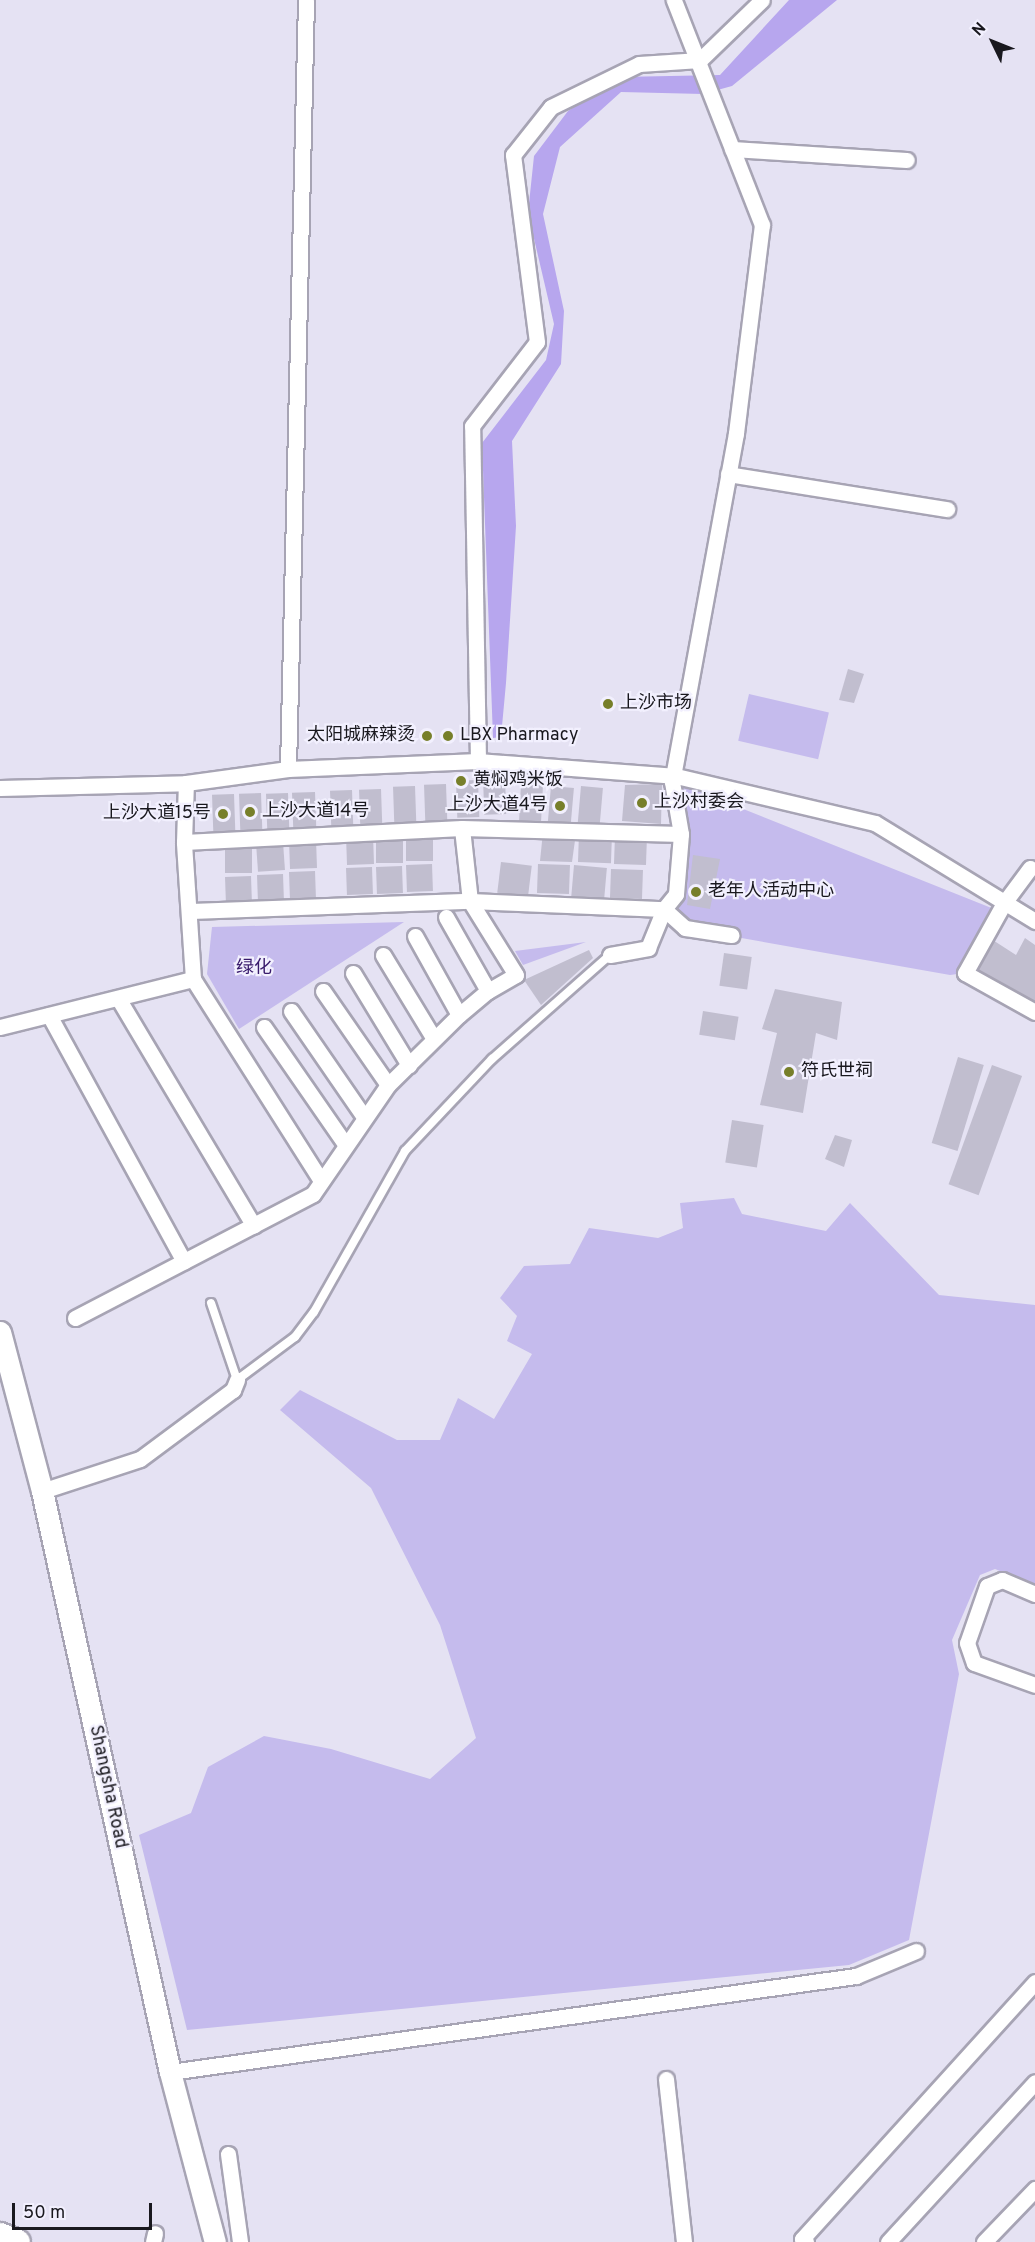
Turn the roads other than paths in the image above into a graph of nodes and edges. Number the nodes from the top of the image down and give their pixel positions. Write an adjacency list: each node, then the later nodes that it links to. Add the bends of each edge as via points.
1 (306, 0): 10 (street)
2 (674, 0): 4 (street)
3 (762, 0): 4 (street)
4 (700, 60): 5 (street); 9 (street, via 639,64 550,107 513,155 537,342 472,426)
5 (732, 150): 6 (street); 7 (street, via 762,225)
6 (907, 160)
7 (728, 474): 8 (street); 11 (street)
8 (947, 509)
9 (478, 761): 10 (street); 11 (street)
10 (288, 769): 12 (street)
11 (676, 776): 15 (street, via 672,782); 19 (street, via 875,823)
12 (186, 783): 13 (street); 16 (street)
13 (0, 788)
14 (462, 828): 15 (street); 16 (street); 18 (street)
15 (681, 834): 20 (street, via 676,894)
16 (184, 842): 21 (street)
17 (1030, 868): 19 (street)
18 (470, 901): 20 (street); 21 (street); 31 (street, via 516,975)
19 (1005, 903): 23 (street); 34 (street, via 965,973)
20 (664, 909): 24 (street, via 685,928); 27 (street, via 648,948)
21 (191, 911): 29 (street)
22 (446, 917): 31 (street)
23 (1035, 921)
24 (731, 935)
25 (415, 936): 36 (street)
26 (383, 955): 39 (street)
27 (610, 955): 50 (lane, via 492,1059 405,1151 295,1337)
28 (353, 973): 40 (street)
29 (193, 979): 32 (street); 44 (street)
30 (323, 991): 41 (street)
31 (488, 991): 36 (street)
32 (118, 998): 35 (street); 45 (street)
33 (291, 1011): 42 (street)
34 (1035, 1012)
35 (49, 1015): 37 (street); 46 (street)
36 (459, 1015): 39 (street)
37 (0, 1027)
38 (264, 1028): 43 (street)
39 (434, 1039): 40 (street)
40 (409, 1065): 41 (street)
41 (388, 1085): 42 (street)
42 (364, 1118): 43 (street)
43 (345, 1144): 44 (street)
44 (321, 1181): 45 (street, via 306,1198)
45 (254, 1226): 46 (street)
46 (184, 1262): 48 (street)
47 (211, 1303): 50 (lane)
48 (75, 1318)
49 (0, 1332): 51 (main road, Shangsha Road)
50 (237, 1380): 51 (street, via 233,1390 140,1459)
51 (42, 1491): 56 (main road, Shangsha Road)
52 (1035, 1594): 53 (street, via 1002,1580 987,1586 968,1643 975,1664)
53 (1035, 1685)
54 (916, 1951): 56 (street, via 856,1976)
55 (1035, 1982): 66 (street, via 802,2239)
56 (170, 2072): 63 (main road, Shangsha Road)
57 (666, 2079): 65 (street)
58 (1035, 2082): 67 (street)
59 (228, 2154): 64 (street)
60 (1032, 2197): 68 (street)
61 (0, 2235): 62 (main road)
62 (18, 2242)
63 (215, 2242)
64 (240, 2242)
65 (684, 2242)
66 (806, 2242)
67 (888, 2242)
68 (984, 2242)

